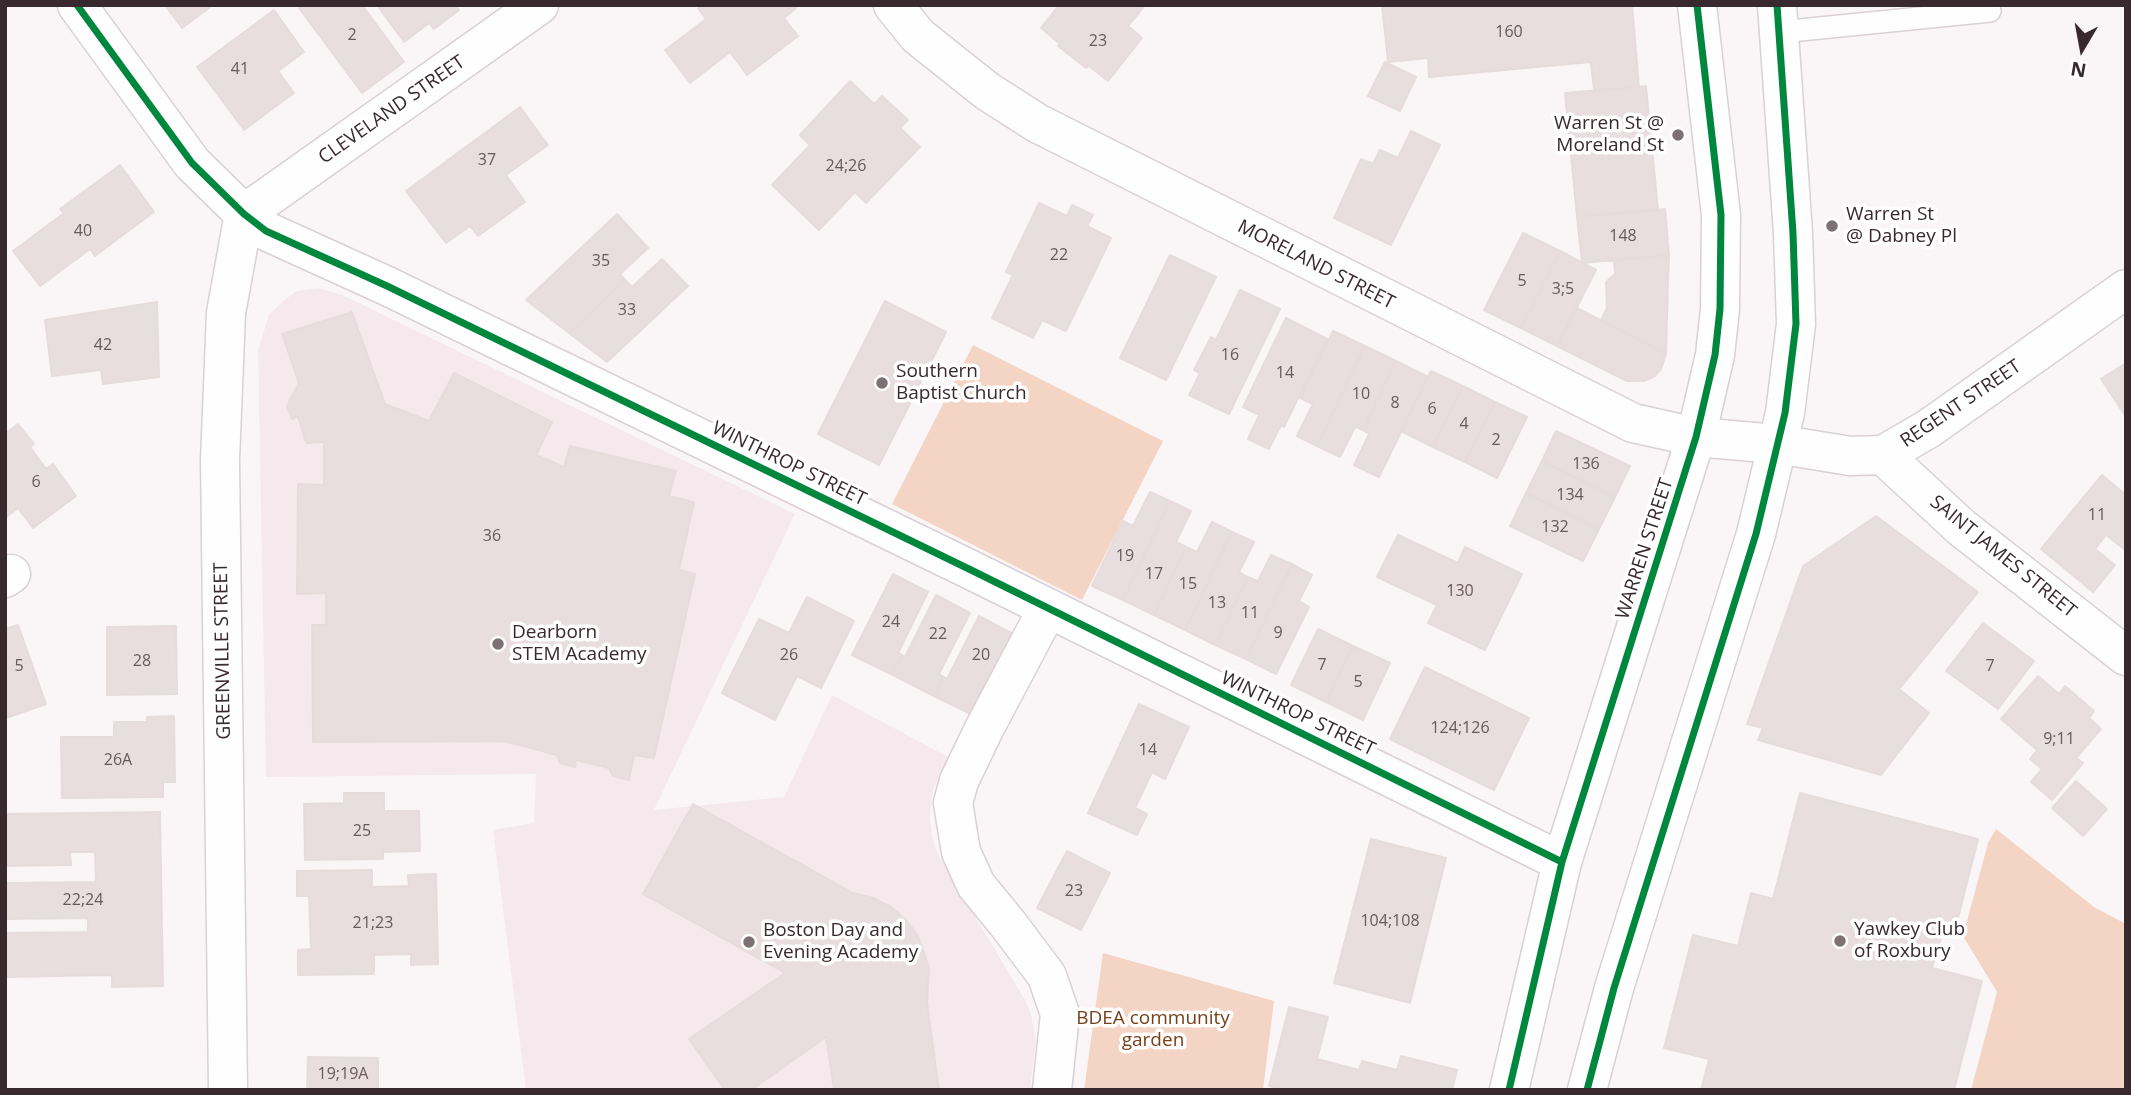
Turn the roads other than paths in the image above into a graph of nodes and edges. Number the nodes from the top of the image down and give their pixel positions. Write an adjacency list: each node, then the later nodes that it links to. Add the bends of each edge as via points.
1 (77, 5): 8 (street, WINTHROP STREET, via 192,163)
2 (539, 5): 6 (street, CLEVELAND STREET)
3 (893, 5): 10 (street, MORELAND STREET, via 918,36 1037,124 1633,423)
4 (1697, 5): 10 (street, WARREN STREET, via 1721,215 1715,355)
5 (1990, 11): 7 (lane)
6 (497, 17): 8 (street, CLEVELAND STREET)
7 (1778, 19): 11 (street, via 1796,324)
8 (244, 214): 13 (street, WINTHROP STREET, via 266,231); 16 (street, GREENVILLE STREET, via 226,313 220,460)
9 (2126, 289): 12 (street, REGENT STREET, via 1928,429)
10 (1696, 437): 11 (street, MORELAND STREET); 15 (street, WARREN STREET)
11 (1777, 444): 12 (street, REGENT STREET, via 1850,456); 19 (street, via 1756,534 1614,988)
12 (1883, 455): 14 (street, SAINT JAMES STREET, via 1962,528)
13 (1048, 608): 15 (street, WINTHROP STREET); 17 (street, via 984,729 953,803 961,852 976,885 1046,976 1060,1014)
14 (2126, 656)
15 (1562, 862): 18 (street, WARREN STREET)
16 (228, 1090)
17 (1052, 1090)
18 (1509, 1090)
19 (1587, 1090)

